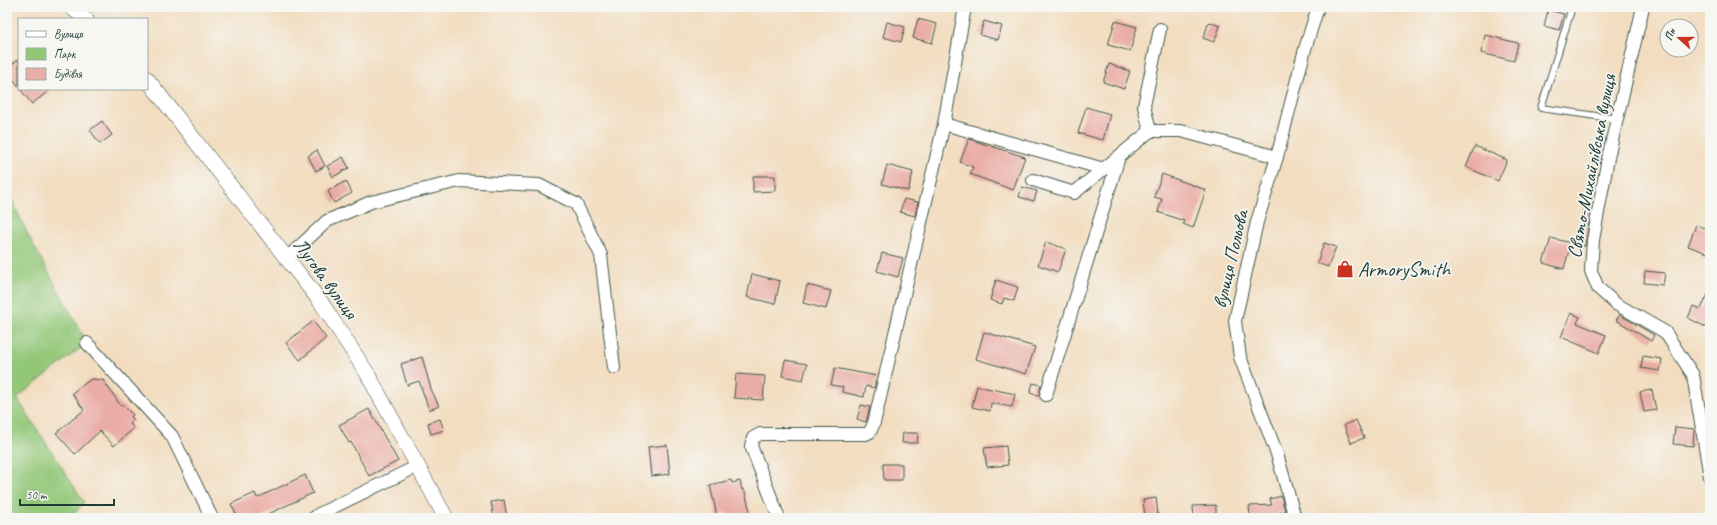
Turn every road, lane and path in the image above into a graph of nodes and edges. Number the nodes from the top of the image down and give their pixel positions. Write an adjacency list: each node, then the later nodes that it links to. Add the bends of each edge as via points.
1 (71, 7): 6 (street)
2 (965, 7): 10 (street)
3 (1318, 7): 13 (street, вулиця Польова)
4 (1572, 7): 9 (lane, via 1541,108)
5 (1643, 7): 9 (street, Свято-Михайлівська вулиця)
6 (85, 18)
7 (1160, 29): 11 (street, via 1144,106)
8 (148, 80): 16 (street, Лугова вулиця)
9 (1617, 119): 21 (street, Свято-Михайлівська вулиця, via 1596,225 1591,271 1598,288 1616,304 1665,332 1693,375)
10 (944, 124): 14 (street); 25 (street, via 870,432 760,434 753,438 751,446)
11 (1150, 131): 12 (street); 13 (street, via 1181,131)
12 (1119, 157): 14 (street); 19 (street)
13 (1277, 158): 26 (street, вулиця Польова, via 1257,222 1235,321 1240,357 1278,454)
14 (1104, 169): 15 (street, via 1074,193)
15 (1033, 180)
16 (287, 258): 18 (street, via 327,221 371,202 459,181 539,186 576,204 601,254); 20 (street, Лугова вулиця, via 320,301 367,374)
17 (87, 343): 22 (street, via 172,436)
18 (614, 368)
19 (1046, 395)
20 (418, 466): 23 (street); 24 (street, Лугова вулиця)
21 (1710, 477)
22 (212, 518)
23 (314, 518)
24 (446, 518)
25 (779, 518)
26 (1295, 518)

